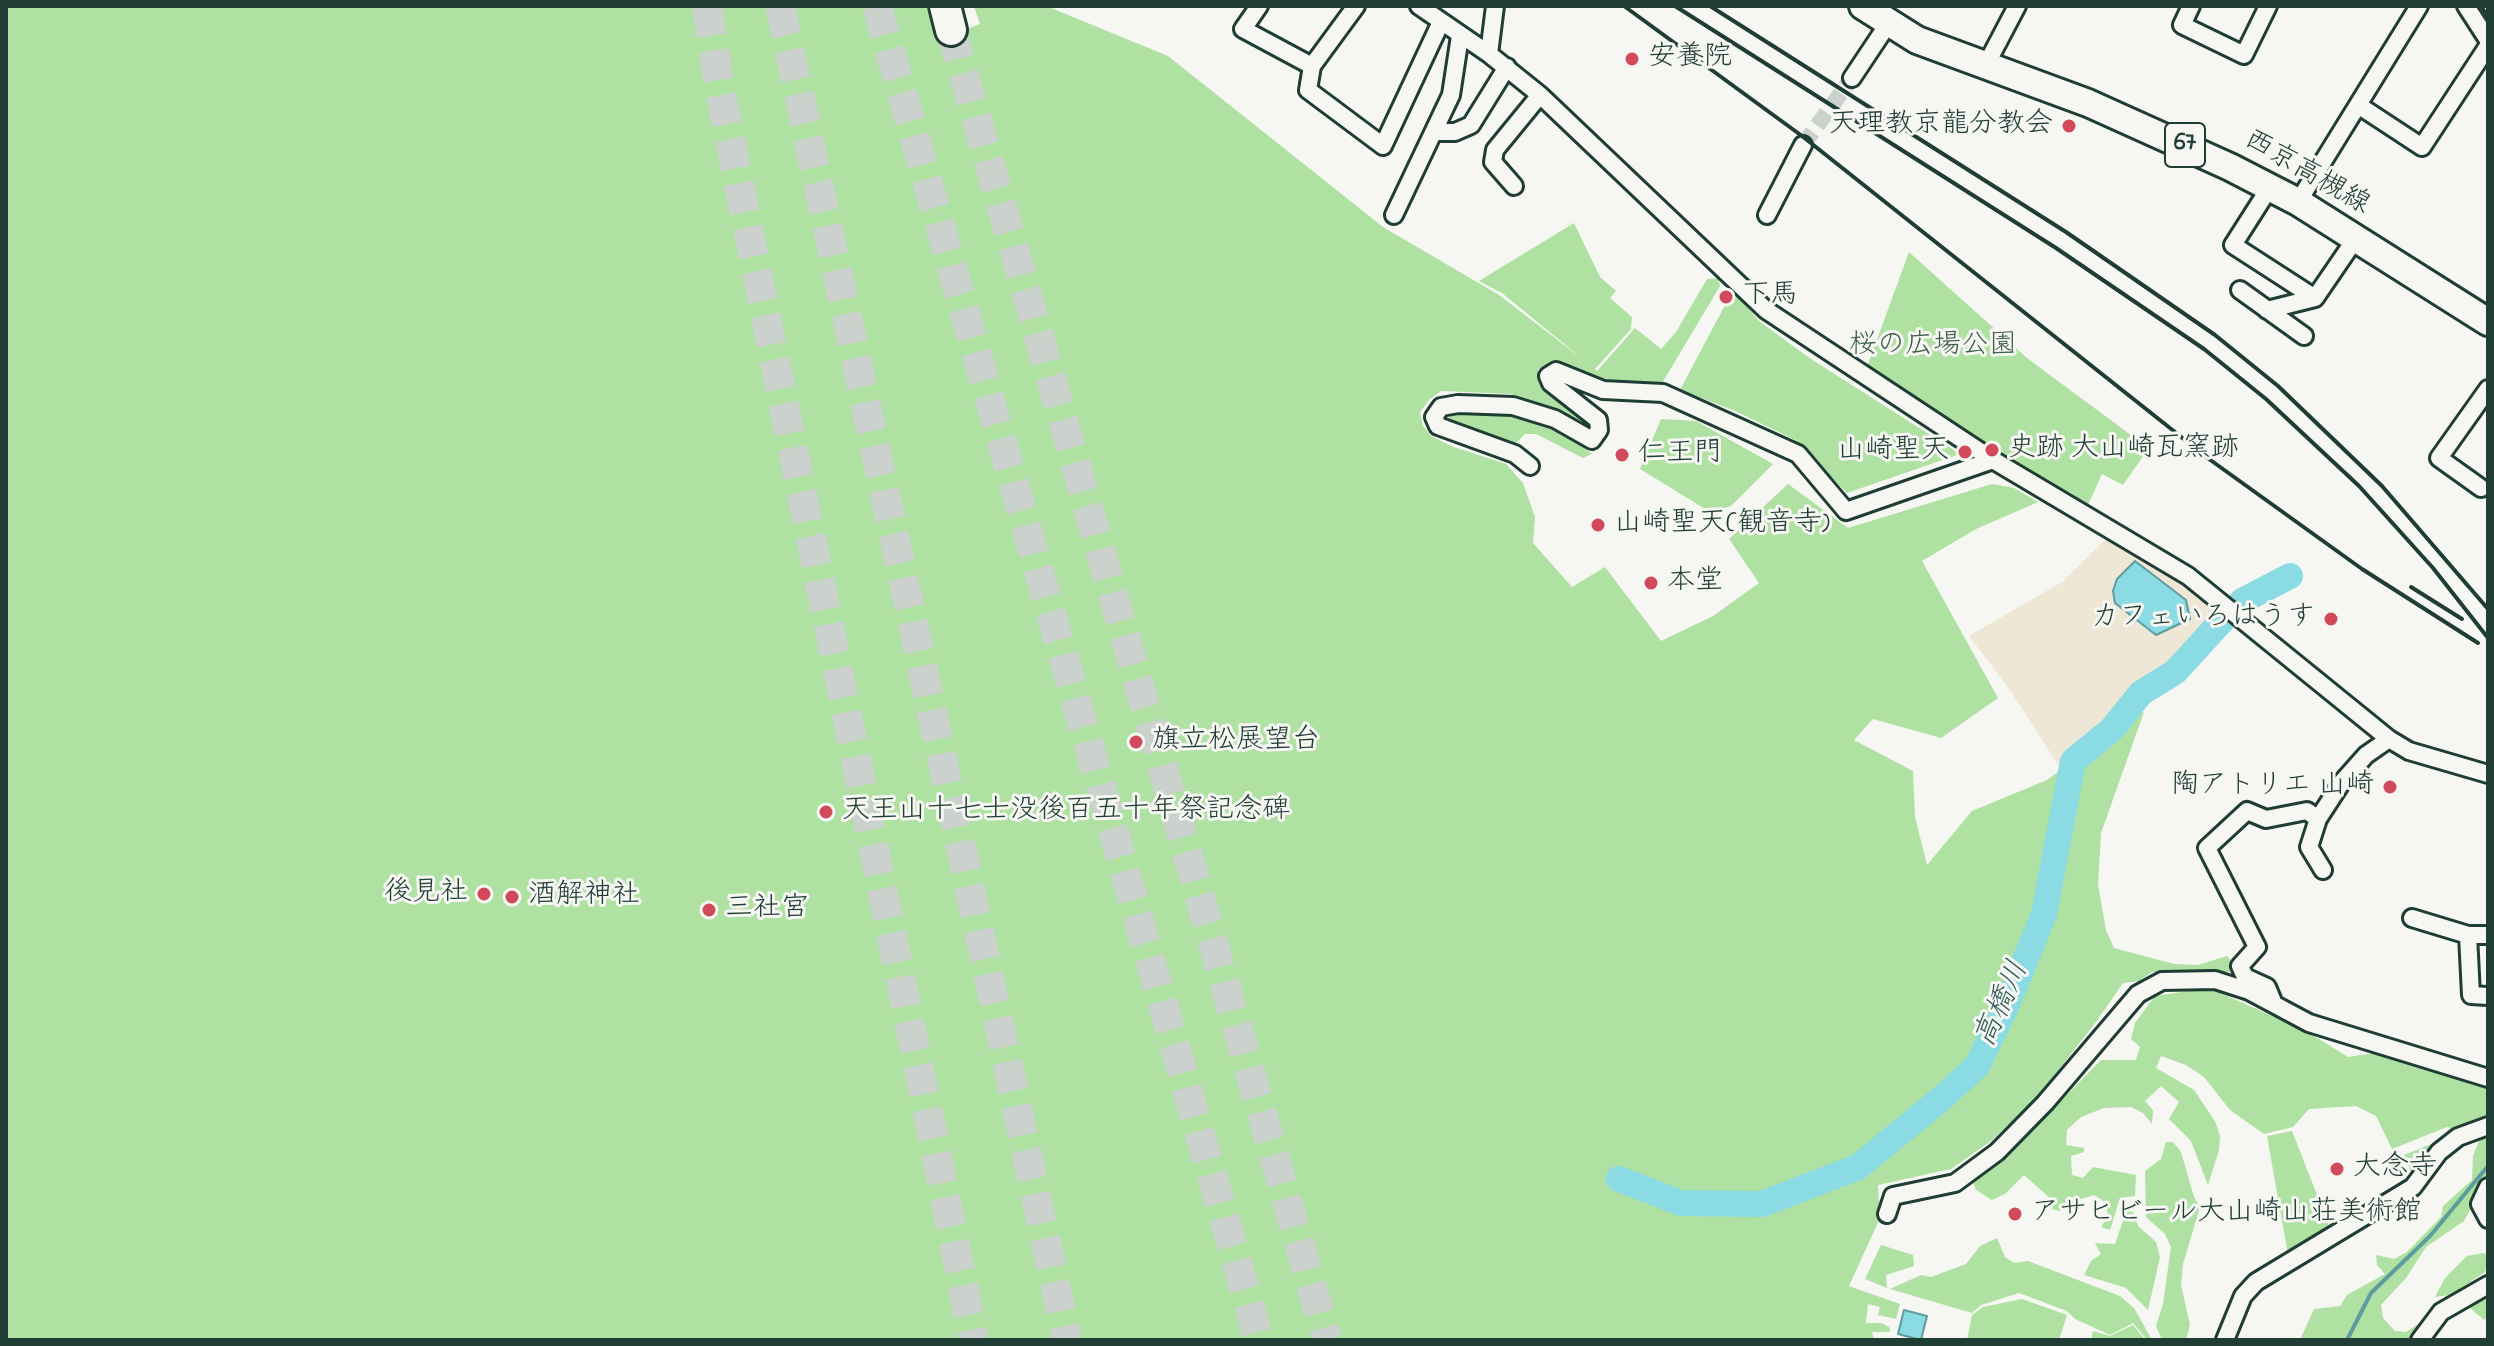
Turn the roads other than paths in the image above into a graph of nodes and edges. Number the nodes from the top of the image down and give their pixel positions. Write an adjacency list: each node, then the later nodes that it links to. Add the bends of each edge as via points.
1 (1259, 6): 17 (street, via 1243,29)
2 (1356, 6): 17 (street)
3 (1419, 6): 11 (street)
4 (1495, 6): 15 (street)
5 (2017, 6): 16 (street)
6 (2191, 6): 7 (street, via 2182,25 2244,55)
7 (2268, 6)
8 (2419, 6): 21 (street)
9 (2466, 6): 13 (street)
10 (1877, 13): 16 (main road, 西京高槻線 / 67, via 1917,40); 19 (street)
11 (1441, 22): 12 (street); 17 (street, via 1383,146 1308,90)
12 (1460, 36): 15 (street); 22 (street, via 1451,95)
13 (2488, 40)
14 (2488, 46): 21 (street, via 2422,147)
15 (1489, 54): 18 (street)
16 (1986, 65): 25 (main road, 西京高槻線 / 67, via 2172,139)
17 (1312, 66)
18 (1507, 67): 20 (street); 22 (street, via 1471,125)
19 (1852, 78)
20 (1540, 95): 24 (street, via 1495,150 1493,162); 36 (street, via 1766,310)
21 (2358, 105): 26 (street)
22 (1436, 132): 27 (street)
23 (1803, 145): 28 (street)
24 (1514, 186)
25 (2270, 187): 26 (main road, 西京高槻線 / 67); 31 (street, via 2233,245)
26 (2298, 202): 29 (main road, 西京高槻線 / 67)
27 (1394, 215)
28 (1767, 215)
29 (2356, 238): 31 (street); 33 (main road, 西京高槻線 / 67)
30 (2240, 290): 32 (street)
31 (2315, 298): 32 (street)
32 (2267, 310): 34 (street)
33 (2488, 322)
34 (2304, 336)
35 (2488, 389): 38 (street, via 2439,458)
36 (1993, 460): 37 (street, via 1846,511 1798,454 1663,393 1603,390 1556,371 1548,376 1598,420 1592,440 1555,419 1513,406 1458,404 1441,407 1434,417 1438,426 1515,454); 39 (street, via 2188,576)
37 (1530, 466)
38 (2481, 488)
39 (2389, 739): 40 (street, via 2409,751); 41 (street, via 2342,782)
40 (2488, 774)
41 (2318, 819): 42 (street, via 2309,847); 47 (street, via 2307,811 2266,819 2247,811 2207,848 2257,947 2240,966 2245,977 2267,987)
42 (2323, 870)
43 (2412, 918): 44 (street)
44 (2468, 935): 45 (street); 46 (street, via 2471,995)
45 (2488, 935)
46 (2488, 996)
47 (2274, 1004): 48 (street, via 2309,1023); 51 (street, via 2215,980 2150,986 1997,1152 1955,1183 1893,1196)
48 (2488, 1078)
49 (2488, 1126): 55 (street, via 2458,1137 2439,1152 2413,1187 2256,1282 2243,1296)
50 (2488, 1187): 52 (street, via 2480,1204)
51 (1887, 1214)
52 (2488, 1219)
53 (2488, 1285): 54 (street, via 2441,1312)
54 (2425, 1338)
55 (2225, 1340)

